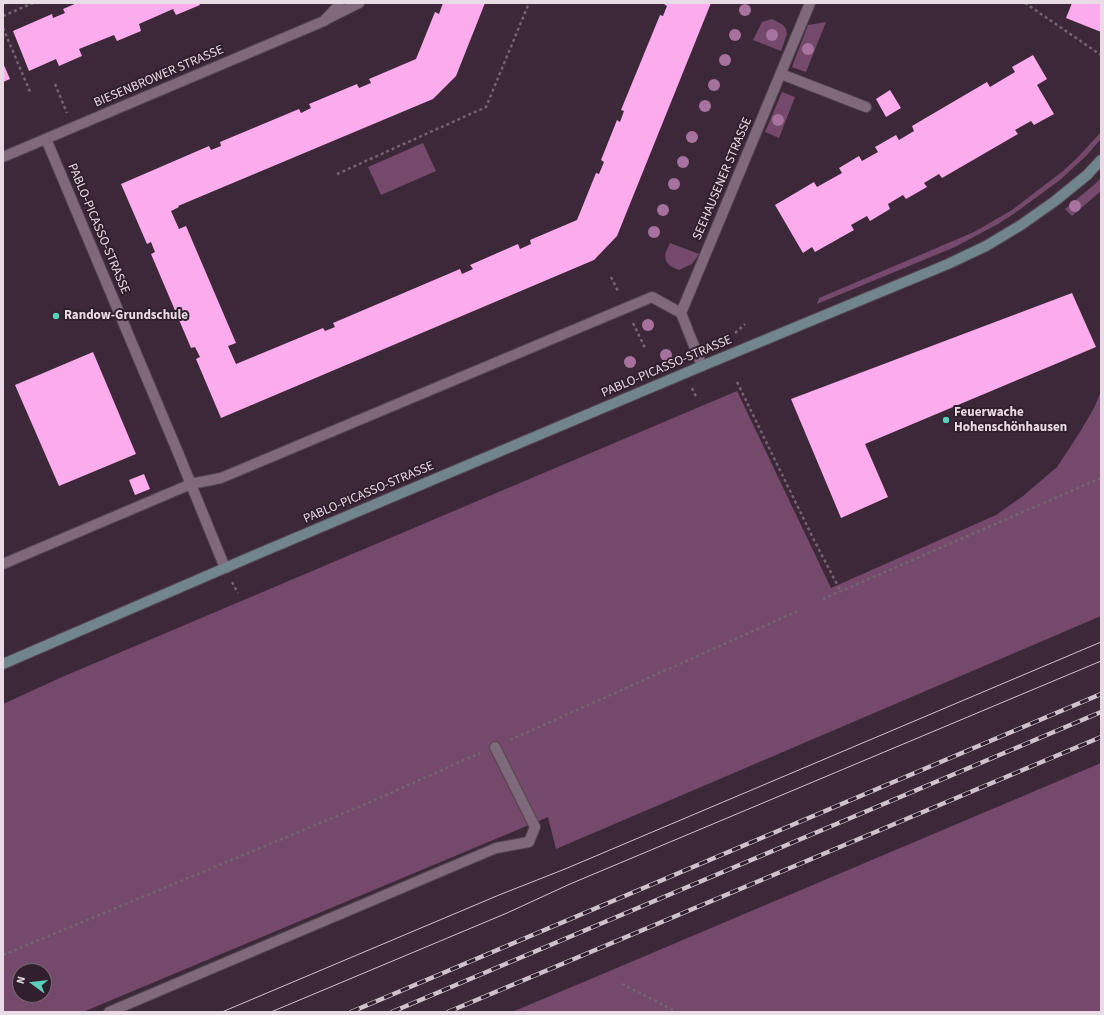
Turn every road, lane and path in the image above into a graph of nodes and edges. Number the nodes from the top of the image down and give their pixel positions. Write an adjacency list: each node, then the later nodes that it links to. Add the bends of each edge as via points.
1 (33, 3): 7 (path)
2 (339, 3): 8 (street, BIESENBROWER STRASSE)
3 (359, 3): 8 (street, BIESENBROWER STRASSE)
4 (529, 3): 19 (path, via 486,107)
5 (810, 3): 11 (street, SEEHAUSENER STRASSE)
6 (1025, 3): 10 (path)
7 (3, 16)
8 (325, 20): 15 (street, BIESENBROWER STRASSE)
9 (3, 28): 13 (path)
10 (1101, 54)
11 (781, 74): 14 (street); 20 (street, SEEHAUSENER STRASSE)
12 (55, 84): 15 (path)
13 (31, 94)
14 (866, 107)
15 (73, 127): 16 (street, BIESENBROWER STRASSE)
16 (46, 139): 17 (street, BIESENBROWER STRASSE); 24 (street, PABLO-PICASSO-STRASSE)
17 (3, 157)
18 (1101, 160): 21 (main road, PABLO-PICASSO-STRASSE, via 1055,201 1021,226 986,246)
19 (337, 174)
20 (682, 313): 21 (street); 24 (street, via 652,297 222,478)
21 (702, 366): 26 (main road, PABLO-PICASSO-STRASSE)
22 (737, 382): 27 (path)
23 (1101, 478): 27 (path)
24 (191, 484): 25 (street); 26 (street, PABLO-PICASSO-STRASSE)
25 (3, 564)
26 (225, 568): 30 (main road, PABLO-PICASSO-STRASSE)
27 (841, 592): 28 (path)
28 (823, 599)
29 (800, 610): 31 (path)
30 (3, 664)
31 (495, 746): 32 (path, via 366,804); 34 (street, via 535,827 529,842 496,848)
32 (3, 954)
33 (622, 984): 35 (path)
34 (108, 1012)
35 (677, 1012)

